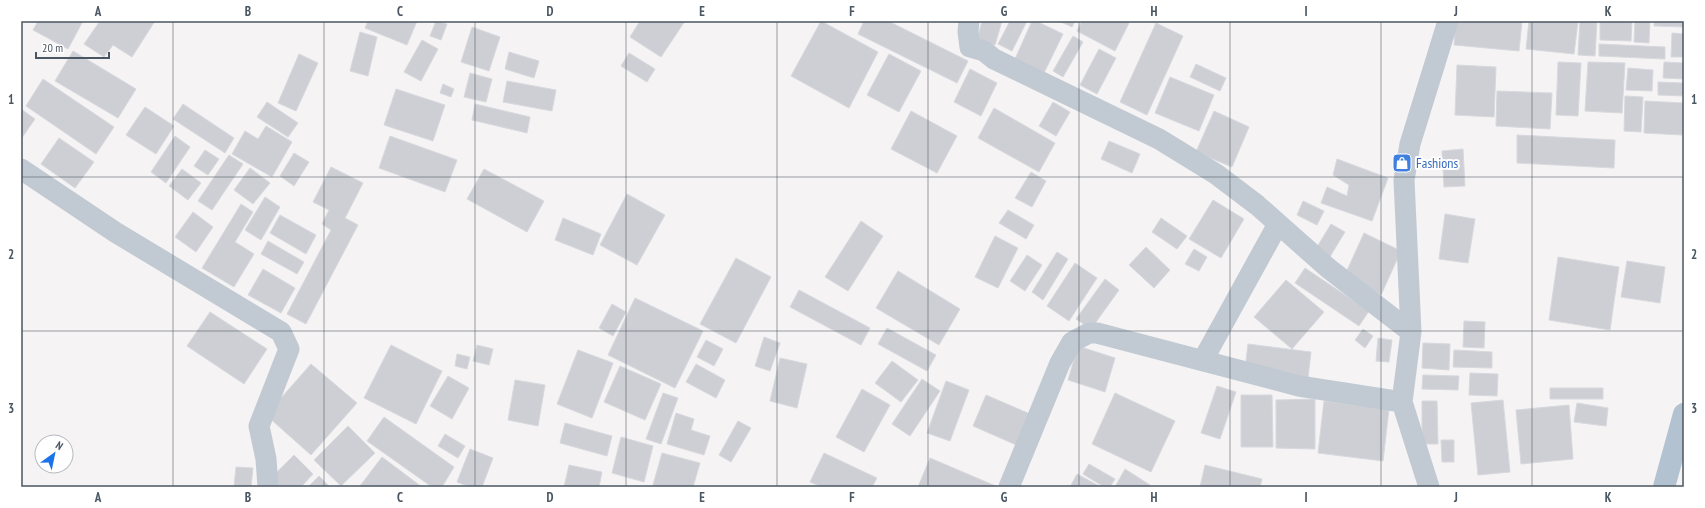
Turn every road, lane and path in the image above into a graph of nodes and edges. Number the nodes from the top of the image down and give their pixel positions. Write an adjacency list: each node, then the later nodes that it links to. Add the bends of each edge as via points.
1 (969, 21): 4 (street, via 970,47 984,51 994,59 1160,139 1216,174)
2 (1448, 21): 5 (street, via 1410,144 1404,180)
3 (21, 168): 10 (street, via 115,232 281,332 289,349 259,426 266,459)
4 (1278, 224): 5 (street, via 1328,268); 6 (street)
5 (1411, 332): 7 (street)
6 (1203, 360): 7 (street, via 1299,386); 11 (street, via 1097,333 1089,333 1072,342 1060,363)
7 (1402, 402): 12 (street)
8 (1684, 414): 9 (main road)
9 (1678, 457): 13 (main road)
10 (268, 487)
11 (1009, 487)
12 (1429, 487)
13 (1664, 487)

